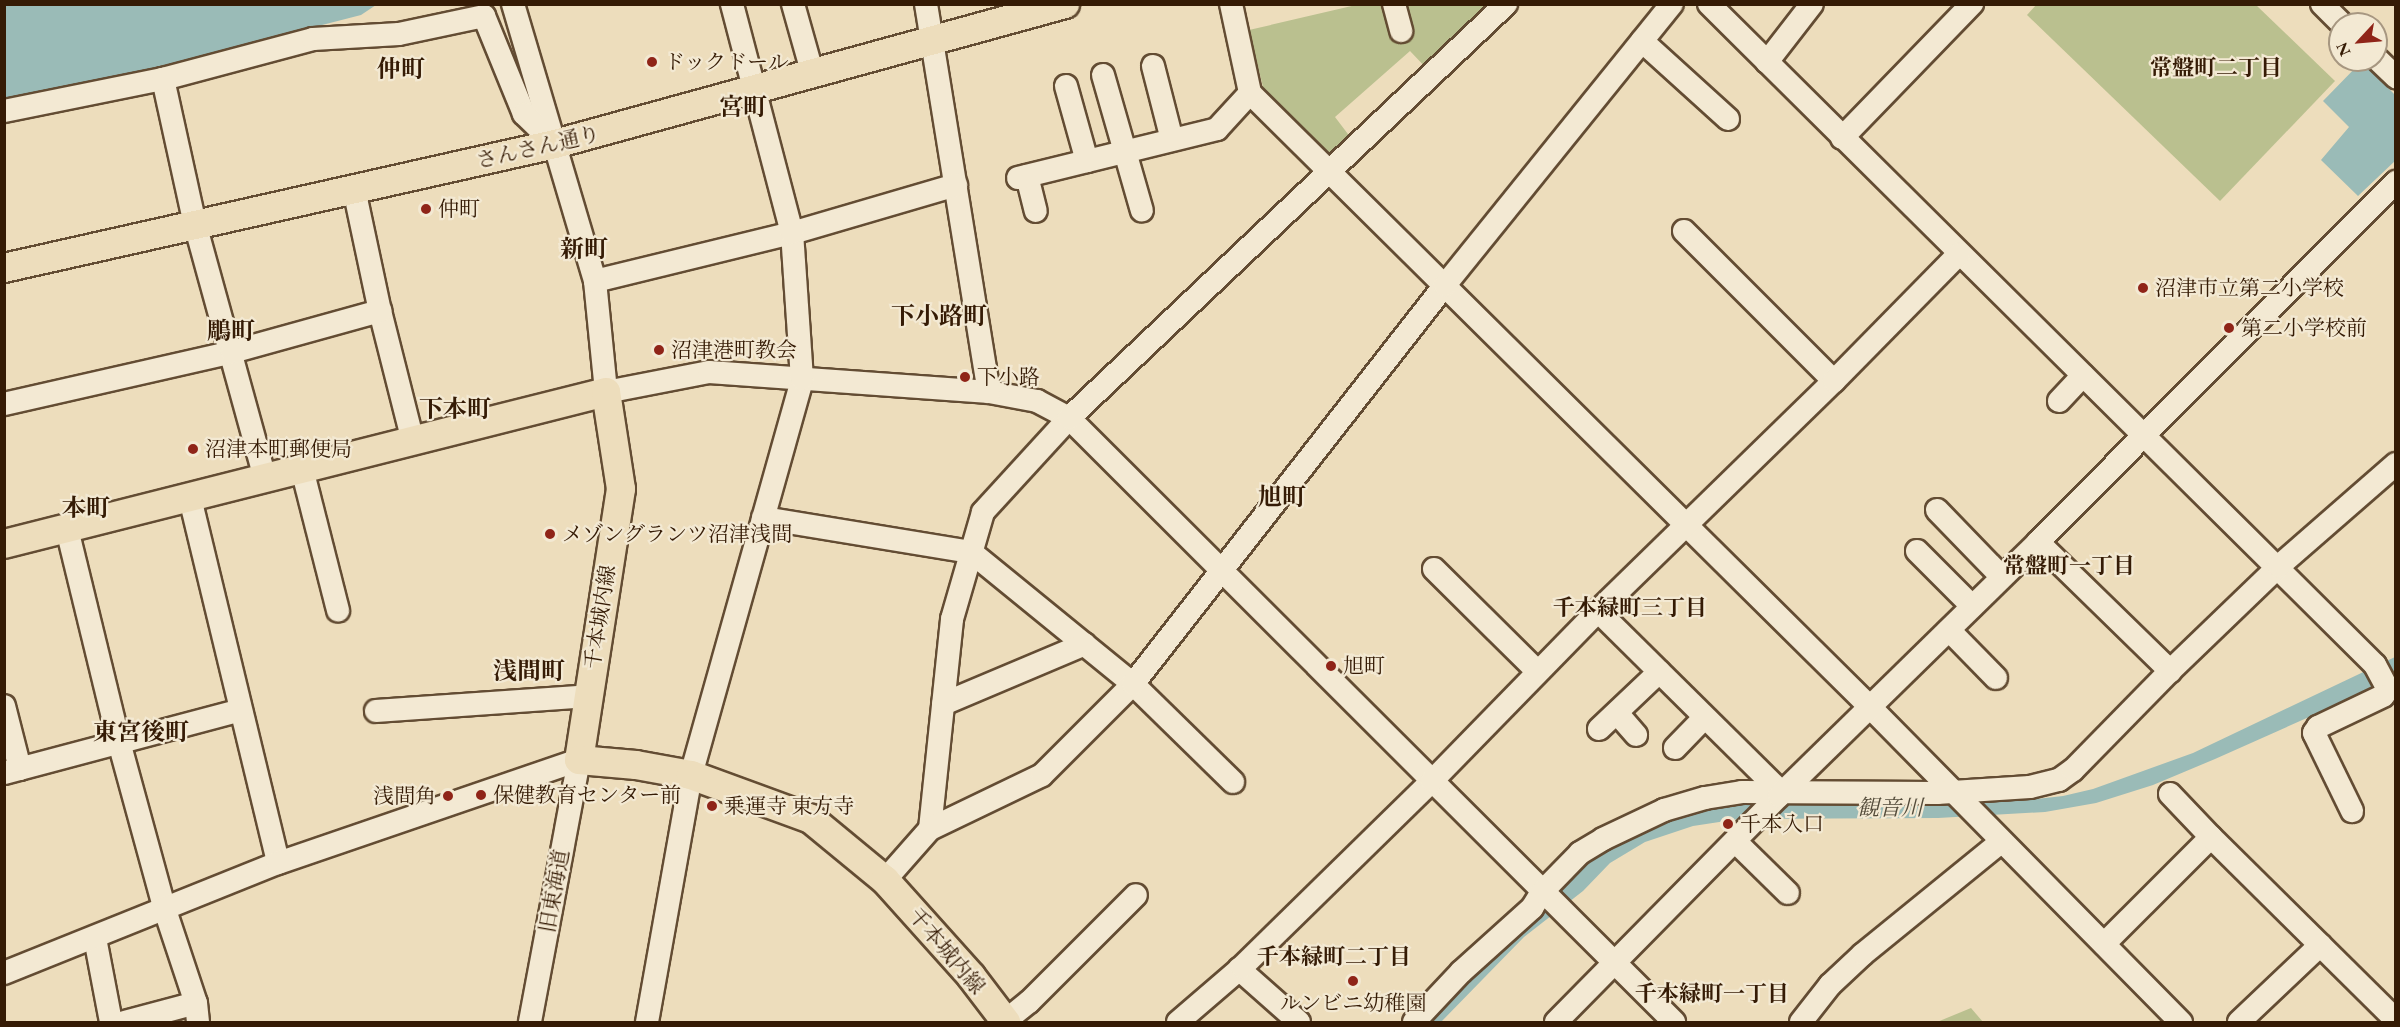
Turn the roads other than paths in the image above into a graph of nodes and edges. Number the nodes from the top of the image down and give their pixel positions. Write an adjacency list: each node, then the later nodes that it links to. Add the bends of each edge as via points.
1 (513, 4): 28 (street)
2 (732, 4): 22 (street)
3 (793, 4): 18 (street)
4 (926, 4): 15 (street)
5 (1065, 4): 15 (main road, さんさん通り)
6 (1232, 4): 23 (street)
7 (1394, 4): 13 (street)
8 (1506, 4): 31 (street)
9 (1672, 4): 14 (street)
10 (1709, 4): 16 (street)
11 (1812, 4): 16 (street)
12 (1972, 4): 26 (street)
13 (1401, 32)
14 (1642, 41): 25 (street); 43 (street)
15 (933, 43): 18 (main road, さんさん通り); 33 (street)
16 (1767, 62): 26 (street)
17 (1153, 66): 27 (street)
18 (813, 75): 22 (main road, さんさん通り)
19 (1103, 75): 29 (street)
20 (163, 79): 24 (street); 28 (street, via 313,39 399,34 484,16 524,114); 37 (street)
21 (1066, 86): 30 (street)
22 (755, 90): 28 (main road, さんさん通り); 39 (street)
23 (1250, 93): 27 (street, via 1217,129); 31 (street)
24 (4, 111)
25 (1728, 119)
26 (1842, 138): 40 (street)
27 (1172, 140): 29 (street)
28 (555, 144): 34 (main road, さんさん通り); 42 (street)
29 (1125, 152): 30 (street); 36 (street)
30 (1087, 161): 35 (street, via 1023,177)
31 (1330, 171): 43 (street); 53 (street)
32 (2396, 182): 54 (street)
33 (956, 185): 39 (street); 50 (street)
34 (354, 189): 37 (main road, さんさん通り); 44 (street)
35 (1036, 211)
36 (1142, 212)
37 (195, 225): 41 (main road, さんさん通り); 45 (street)
38 (1684, 231): 48 (street)
39 (792, 233): 42 (street); 47 (street)
40 (1959, 255): 46 (street); 48 (street)
41 (4, 268)
42 (596, 281): 49 (street)
43 (1445, 285): 62 (street); 70 (street)
44 (380, 311): 45 (street); 55 (street)
45 (232, 352): 52 (street); 58 (street)
46 (2083, 375): 51 (street); 54 (street)
47 (802, 379): 49 (street, via 709,372); 50 (street); 61 (street)
48 (1834, 381): 62 (street)
49 (606, 392): 55 (main road); 82 (main road, 千本城内線, via 621,489)
50 (989, 392): 53 (street, via 1037,401)
51 (2059, 401)
52 (4, 404)
53 (1069, 418): 67 (street, via 983,512); 70 (street)
54 (2144, 436): 65 (street); 68 (street)
55 (413, 441): 57 (main road)
56 (2396, 464): 68 (street)
57 (302, 469): 58 (main road); 73 (street)
58 (265, 478): 59 (main road)
59 (190, 498): 63 (main road); 86 (street)
60 (1937, 510): 71 (street)
61 (763, 518): 67 (street); 96 (street)
62 (1685, 525): 74 (street); 85 (street)
63 (67, 529): 64 (main road); 92 (street)
64 (6, 538)
65 (2037, 542): 71 (street); 77 (street)
66 (1917, 551): 72 (street)
67 (971, 552): 76 (street); 83 (street, via 952,619)
68 (2279, 566): 77 (street); 102 (street, via 2372,661 2386,686 2383,696 2314,732)
69 (1434, 569): 78 (street)
70 (1222, 571): 81 (street); 97 (street)
71 (2002, 576): 72 (street)
72 (1972, 606): 75 (street)
73 (338, 610)
74 (1598, 611): 78 (street); 79 (street)
75 (1949, 630): 80 (street); 85 (street)
76 (1084, 644): 81 (street); 83 (street)
77 (2170, 671): 99 (street, via 2074,779 2030,788)
78 (1538, 672): 97 (street)
79 (1659, 672): 88 (street); 89 (street)
80 (1996, 678)
81 (1133, 684): 98 (street); 103 (street, via 1042,775)
82 (588, 696): 87 (street); 94 (main road, 千本城内線)
83 (943, 704): 103 (street)
84 (4, 706): 95 (street)
85 (1870, 707): 99 (street); 100 (street)
86 (240, 710): 92 (street); 107 (street)
87 (376, 711)
88 (1617, 713): 90 (street); 91 (street)
89 (1704, 718): 93 (street); 100 (street)
90 (1599, 729)
91 (1636, 735)
92 (119, 742): 95 (street); 112 (street)
93 (1675, 748)
94 (579, 760): 96 (main road, 千本城内線); 107 (street); 124 (street, 旧東海道)
95 (12, 771)
96 (691, 775): 108 (main road, 千本城内線, via 811,819); 125 (street)
97 (1432, 781): 110 (street); 117 (street)
98 (1233, 782)
99 (1954, 793): 100 (street); 106 (street)
100 (1781, 794): 105 (street); 110 (street, via 1725,794 1650,816 1580,853)
101 (2170, 794): 104 (street)
102 (2352, 811)
103 (930, 829): 108 (street)
104 (2211, 837): 114 (street); 115 (street)
105 (1735, 841): 109 (street); 116 (street)
106 (2001, 842): 114 (street); 131 (street, via 1863,954 1830,985)
107 (278, 863): 112 (street)
108 (885, 880): 121 (main road, 千本城内線, via 971,976)
109 (1788, 893)
110 (1544, 894): 116 (street); 128 (street, via 1461,972)
111 (1136, 895): 121 (street)
112 (165, 910): 113 (street); 119 (street)
113 (95, 938): 118 (street); 122 (street)
114 (2104, 944): 132 (street)
115 (2320, 945): 120 (street); 133 (street)
116 (1614, 962): 129 (street); 130 (street)
117 (1239, 969): 126 (street); 127 (street)
118 (4, 974)
119 (197, 1013): 123 (street)
120 (2396, 1020)
121 (1005, 1022)
122 (111, 1023)
123 (125, 1023)
124 (530, 1023)
125 (647, 1023)
126 (1178, 1023)
127 (1299, 1023)
128 (1414, 1023)
129 (1556, 1023)
130 (1674, 1023)
131 (1801, 1023)
132 (2181, 1023)
133 (2240, 1023)

